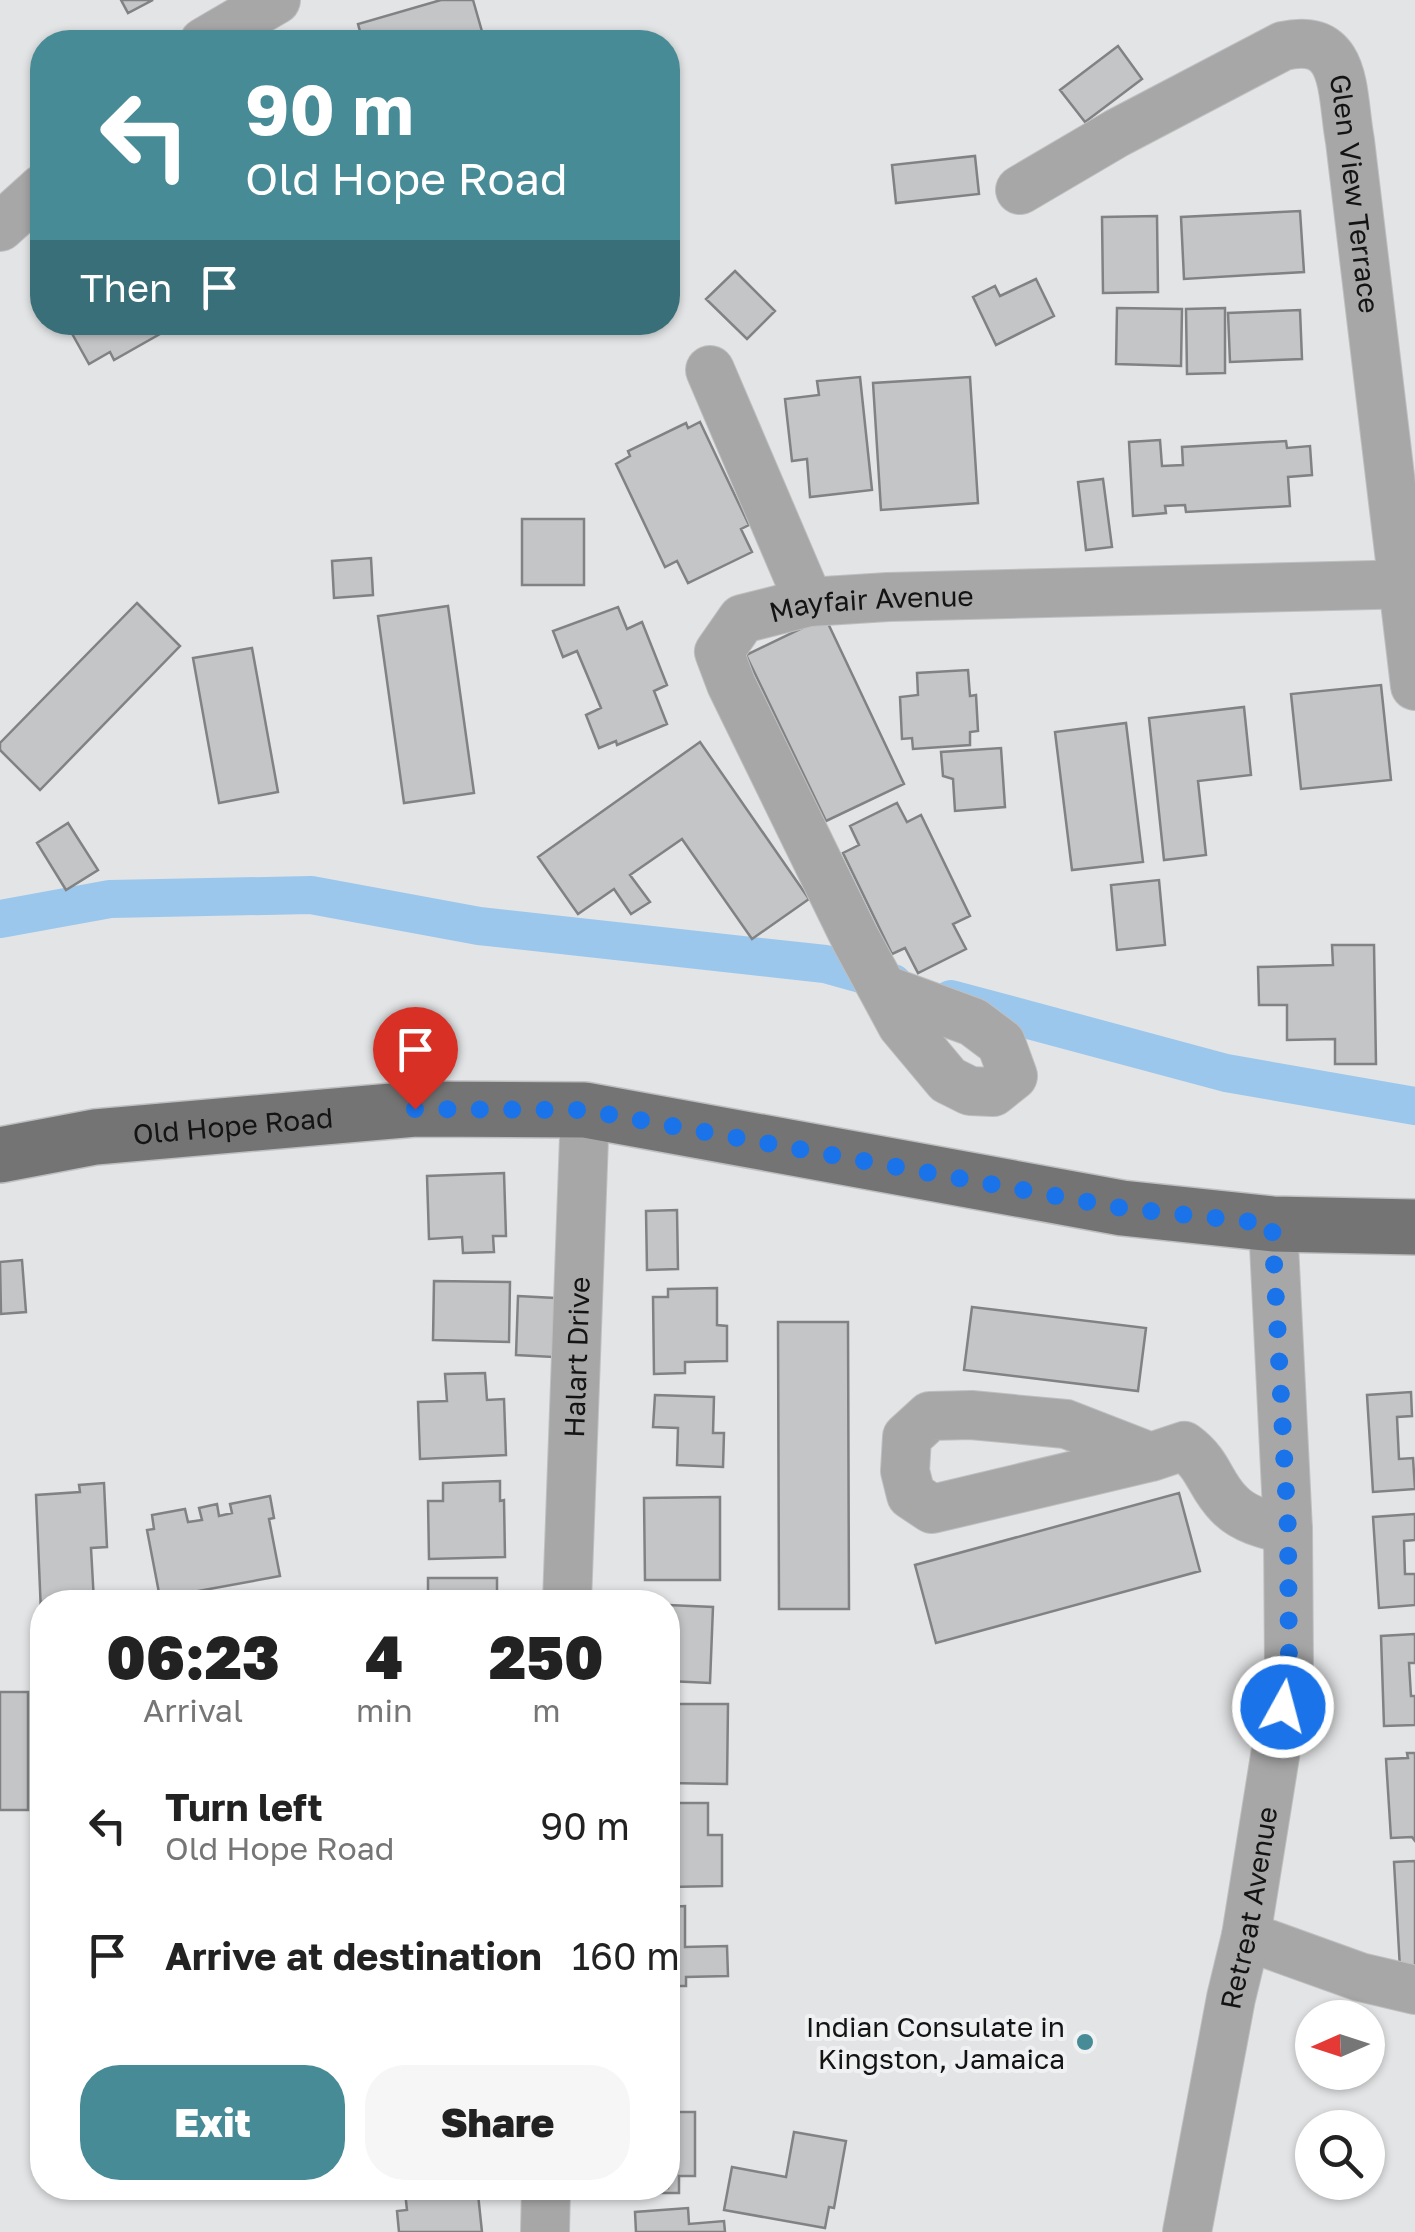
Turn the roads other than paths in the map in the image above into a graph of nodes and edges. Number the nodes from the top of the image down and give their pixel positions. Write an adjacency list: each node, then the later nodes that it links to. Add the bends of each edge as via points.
1 (276, 0): 2 (street)
2 (225, 30)
3 (1020, 190): 7 (street, Glen View Terrace, via 1283,46 1322,46 1334,58)
4 (30, 199): 5 (street)
5 (0, 227)
6 (710, 370): 9 (street)
7 (1399, 410): 8 (street, Glen View Terrace)
8 (1409, 584): 9 (street, Mayfair Avenue); 10 (street, Glen View Terrace)
9 (809, 602): 11 (street, Mayfair Avenue, via 742,619 719,652)
10 (1415, 686)
11 (882, 989)
12 (585, 1110): 13 (main road, Old Hope Road, via 415,1109 95,1137); 14 (main road, Old Hope Road, via 1122,1208); 18 (street, Halart Drive)
13 (0, 1155)
14 (1272, 1224): 15 (main road, Old Hope Road); 17 (street, Retreat Avenue)
15 (1415, 1227)
16 (1151, 1456): 17 (street, via 1184,1446 1201,1458 1228,1503 1258,1523)
17 (1288, 1530): 19 (street, Retreat Avenue, via 1289,1669)
18 (567, 1590)
19 (1246, 1936): 20 (street); 23 (street, Retreat Avenue)
20 (1415, 1990)
21 (546, 2200): 22 (street)
22 (545, 2232)
23 (1187, 2232)

